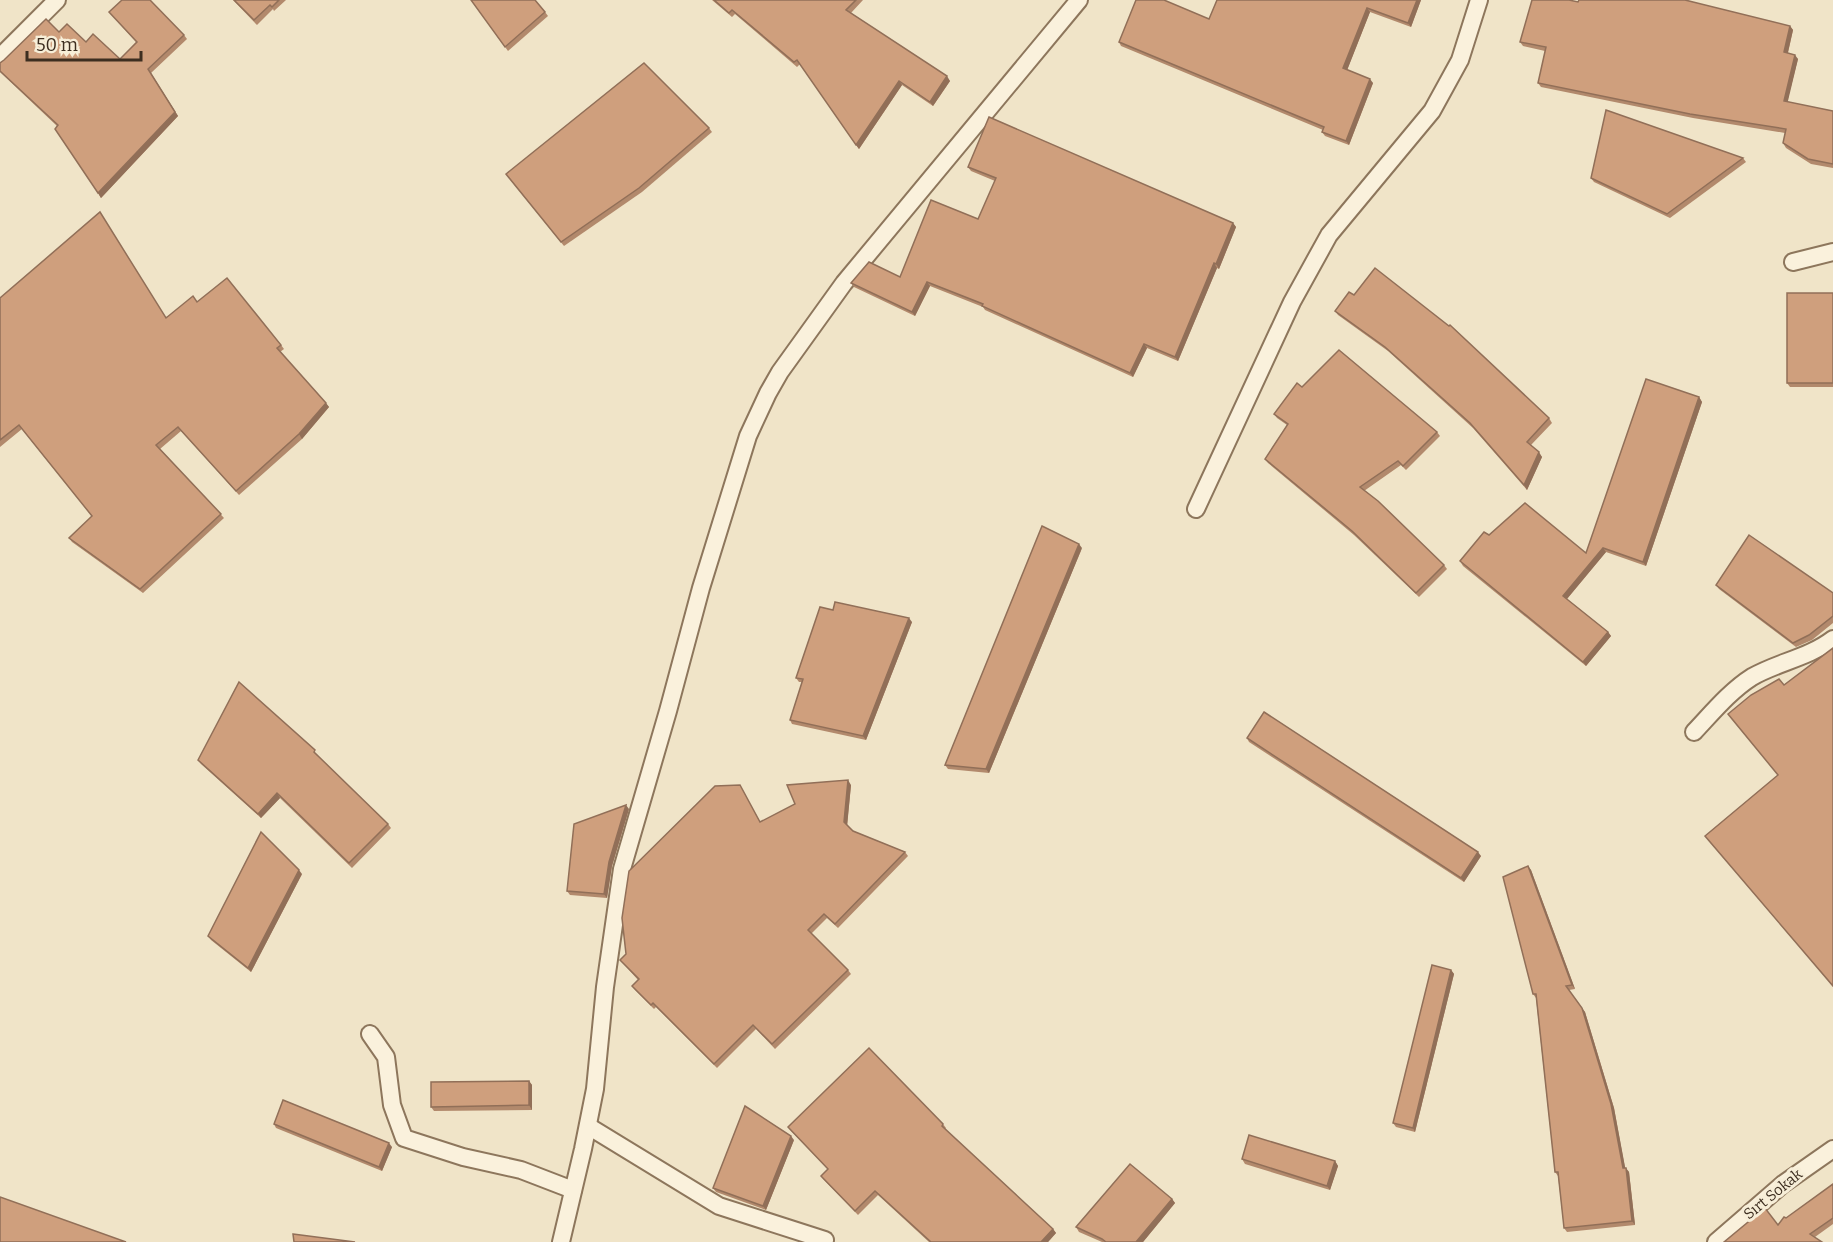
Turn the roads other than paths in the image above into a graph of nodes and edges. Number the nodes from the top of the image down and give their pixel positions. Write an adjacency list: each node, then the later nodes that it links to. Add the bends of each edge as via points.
1 (57, 0): 4 (street)
2 (1079, 0): 11 (street, via 844,283 780,372 748,436 622,869)
3 (1479, 0): 7 (street, via 1460,60 1432,111 1329,235 1292,302)
4 (0, 57)
5 (1833, 252): 6 (street)
6 (1793, 261)
7 (1196, 509)
8 (1833, 639): 9 (street, via 1798,659 1751,678)
9 (1694, 732)
10 (370, 1034): 13 (street, via 386,1058 393,1105 404,1138 521,1170)
11 (588, 1126): 13 (street); 14 (street, via 719,1206)
12 (1833, 1149): 16 (street, Sırt Sokak, via 1783,1184)
13 (573, 1190): 15 (street)
14 (825, 1240)
15 (561, 1242)
16 (1716, 1242)

